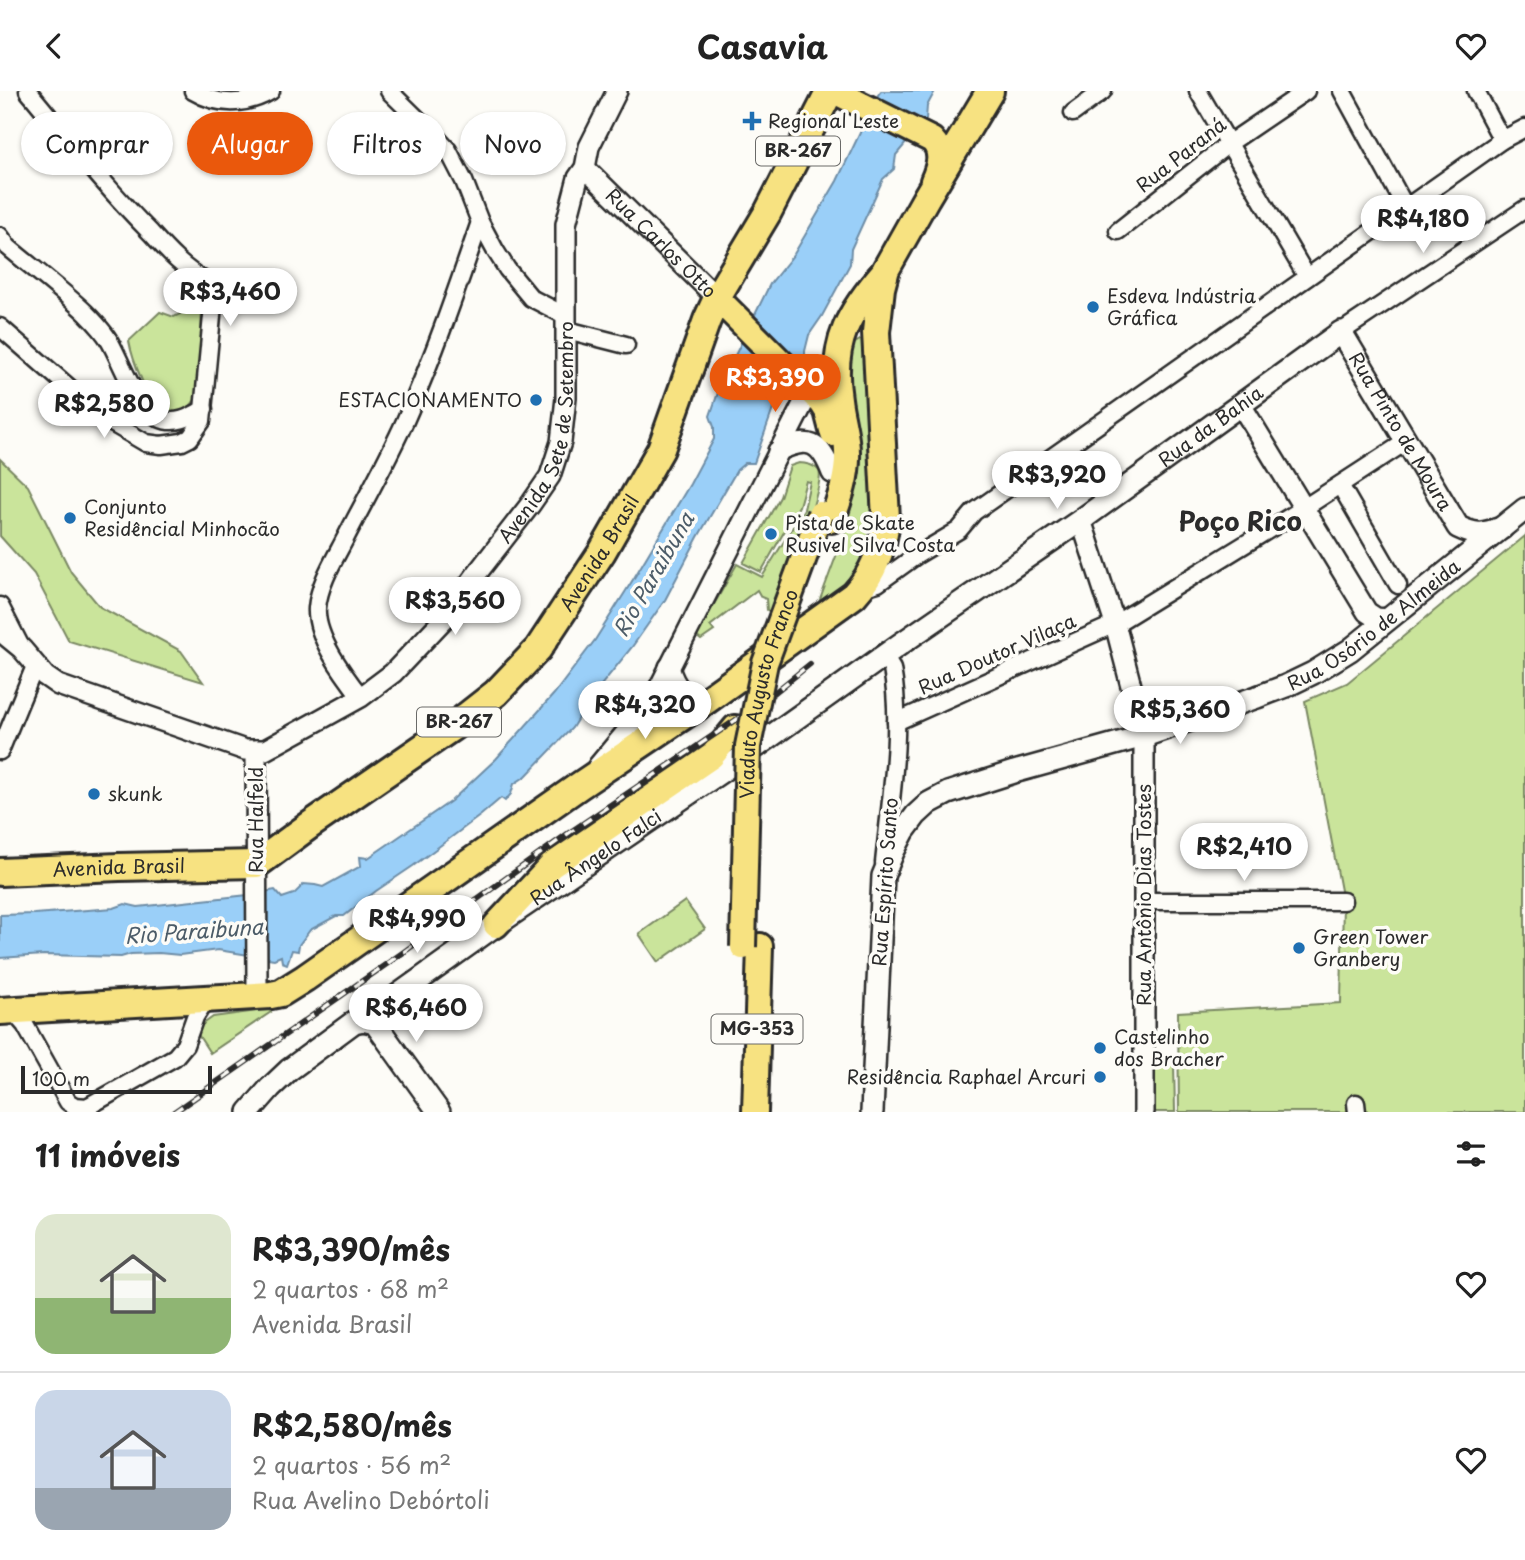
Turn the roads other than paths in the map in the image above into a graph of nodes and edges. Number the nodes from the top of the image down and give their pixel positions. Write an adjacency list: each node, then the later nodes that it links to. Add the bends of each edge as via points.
1 (28, 91): 33 (street, via 136,219 192,274 207,282 213,303)
2 (193, 91): 3 (street, via 219,102 240,102)
3 (270, 91)
4 (389, 91): 21 (street, via 448,150)
5 (617, 91): 17 (street, Avenida Sete de Setembro, via 589,147)
6 (990, 91): 18 (highway, BR-267)
7 (1103, 91): 13 (street)
8 (1198, 91): 16 (street)
9 (1306, 91): 16 (street, Rua Paraná)
10 (1342, 91): 19 (street)
11 (1476, 91): 15 (street)
12 (837, 94): 18 (main road, BR-267, via 939,147 940,161); 26 (highway, Avenida Brasil / BR-267)
13 (1073, 113)
14 (1525, 128): 15 (street)
15 (1502, 140): 19 (street)
16 (1228, 144): 22 (street, Rua Paraná); 25 (street)
17 (585, 168): 26 (street, Rua Carlos Otto); 27 (street, Avenida Sete de Setembro, via 566,224)
18 (926, 198): 24 (highway, BR-267)
19 (1406, 208): 25 (street)
20 (1525, 209): 29 (street, Rua da Bahia)
21 (480, 222): 27 (street, via 507,269 531,298); 58 (street, via 405,421 326,576 317,605 319,626 328,646)
22 (1118, 231)
23 (0, 236): 33 (street, via 102,330 149,411 173,422)
24 (886, 269): 40 (main road, Viaduto Augusto Franco / MG-353, via 868,289 839,341 836,360 847,464); 44 (highway, BR-267, via 876,331)
25 (1307, 277): 45 (street, via 974,512 959,530)
26 (717, 299): 31 (main road, Rua Carlos Otto); 68 (highway, Avenida Brasil / BR-267, via 661,449 602,552 538,649 496,693 454,726 310,825)
27 (566, 323): 30 (street); 58 (street, Avenida Sete de Setembro, via 566,398 561,442 550,476 444,619 393,673)
28 (0, 327): 33 (street, via 106,419 146,443 182,442 202,421)
29 (1341, 332): 32 (main road, Rua da Bahia); 34 (main road, Rua Pinto de Moura)
30 (626, 345)
31 (801, 381): 35 (street, via 802,406); 36 (main road, Viaduto Augusto Franco, via 822,403 831,422)
32 (1241, 405): 38 (street); 41 (main road, Rua da Bahia)
33 (204, 409)
34 (1407, 441): 37 (street, Rua Doutor Vilaça); 42 (main road, Rua Pinto de Moura)
35 (778, 451): 36 (street, via 799,443 815,446); 56 (street)
36 (832, 473): 40 (main road, Viaduto Augusto Franco)
37 (1340, 485): 38 (street, Rua Doutor Vilaça); 47 (street)
38 (1304, 508): 50 (street, via 1367,612); 51 (street, Rua Doutor Vilaça)
39 (1525, 509): 43 (main road, Rua Osório de Almeida)
40 (826, 517): 57 (main road, Viaduto Augusto Franco, bridge, via 772,642); 72 (main road, Viaduto Augusto Franco / MG-353, via 779,665 766,726)
41 (1081, 520): 51 (street, Rua Antônio Dias Tostes); 54 (main road, Rua da Bahia)
42 (1458, 527): 43 (main road, Rua Pinto de Moura, via 1482,534); 46 (main road, via 1459,549)
43 (1502, 528): 46 (main road, Rua Osório de Almeida)
44 (885, 531): 45 (street, via 889,549 896,555); 48 (highway, BR-267, via 877,559)
45 (916, 555): 48 (street, via 878,583)
46 (1448, 571): 50 (main road, Rua Osório de Almeida)
47 (1398, 585)
48 (857, 591): 59 (highway, BR-267)
49 (0, 606): 53 (street)
50 (1388, 619): 62 (main road, Rua Osório de Almeida, via 1332,662 1286,686)
51 (1115, 624): 61 (street, Rua Doutor Vilaça); 62 (street, Rua Antônio Dias Tostes)
52 (0, 631): 53 (street)
53 (22, 649): 55 (street)
54 (878, 659): 60 (main road, Rua da Bahia); 61 (street, Rua Espírito Santo, via 892,669)
55 (35, 666): 63 (street, via 58,685); 64 (street)
56 (669, 667): 59 (street, via 678,688); 65 (street, via 646,706)
57 (757, 696): 71 (main road, via 712,756 551,866); 72 (main road, Viaduto Augusto Franco, bridge, via 748,746)
58 (361, 697): 63 (street, Avenida Sete de Setembro, via 265,750)
59 (707, 700): 65 (highway, BR-267)
60 (794, 719): 71 (main road, Rua Ângelo Falci)
61 (896, 722): 67 (street, Rua Espírito Santo)
62 (1144, 736): 67 (main road, Rua Osório de Almeida, via 1014,772 929,803 916,815); 69 (street, Rua Antônio Dias Tostes)
63 (256, 750): 68 (street, Rua Halfeld)
64 (0, 751)
65 (579, 786): 73 (highway, BR-267, via 290,988 271,995)
66 (0, 872): 68 (highway, Avenida Brasil, via 119,867)
67 (883, 876): 81 (main road, Rua Espírito Santo)
68 (257, 878): 73 (street, Rua Halfeld)
69 (1144, 901): 70 (street); 82 (street, Rua Antônio Dias Tostes)
70 (1343, 901)
71 (496, 925): 76 (main road, Rua Ângelo Falci)
72 (751, 946): 79 (main road); 80 (main road, MG-353)
73 (254, 989): 74 (highway, BR-267)
74 (207, 998): 75 (highway, BR-267); 75 (street, via 185,1045 174,1057 87,1107 68,1102 25,1025)
75 (6, 1010)
76 (363, 1020): 77 (main road, Rua Ângelo Falci, via 304,1058); 78 (main road, via 375,1023)
77 (252, 1109)
78 (439, 1112)
79 (741, 1112)
80 (755, 1112)
81 (872, 1112)
82 (1144, 1112)

